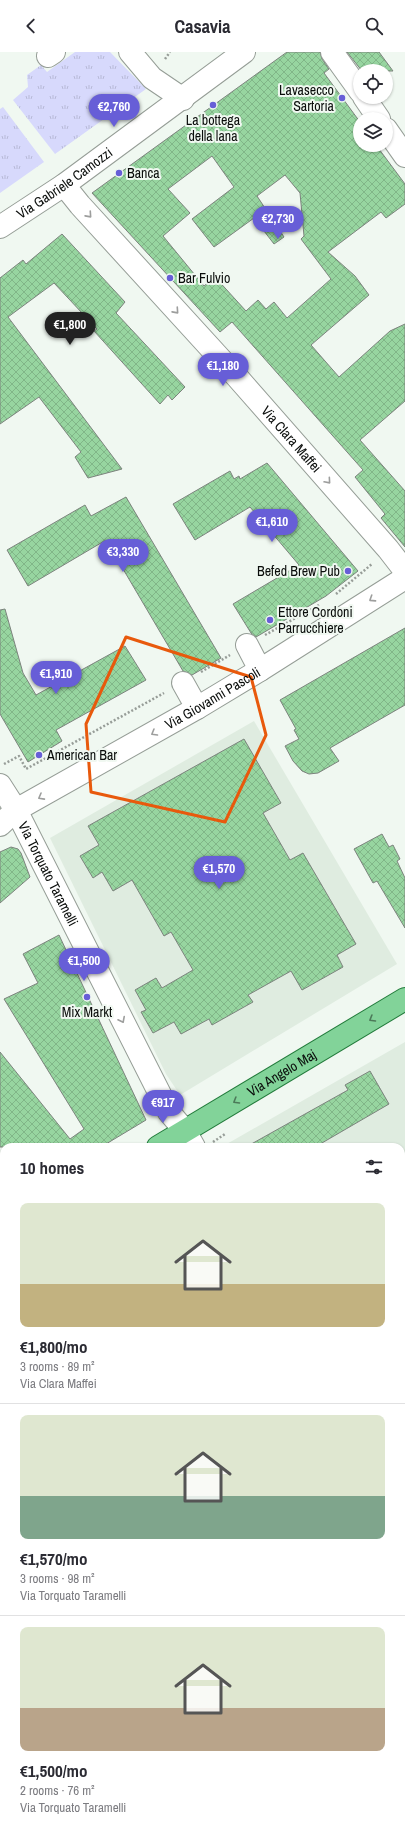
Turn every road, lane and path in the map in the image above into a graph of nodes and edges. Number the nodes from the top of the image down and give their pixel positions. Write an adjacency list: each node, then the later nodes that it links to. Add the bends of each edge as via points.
1 (130, 52): 5 (street, via 152,78)
2 (244, 52): 5 (street, Via Gabriele Camozzi)
3 (332, 52): 4 (street)
4 (353, 82)
5 (183, 99): 8 (street, Via Gabriele Camozzi)
6 (393, 139): 7 (street)
7 (405, 156)
8 (64, 185): 9 (street, Via Gabriele Camozzi); 10 (street, Via Clara Maffei, one-way to 10, via 237,377 388,548)
9 (0, 227)
10 (405, 571)
11 (405, 578): 13 (street, Via Giovanni Pascoli, one-way to 13)
12 (247, 645): 13 (street)
13 (260, 670): 15 (street, Via Giovanni Pascoli)
14 (183, 683): 15 (street)
15 (197, 708): 17 (street, Via Giovanni Pascoli, one-way to 17)
16 (0, 785): 17 (street, Via Torquato Taramelli)
17 (16, 810): 18 (street, Via Giovanni Pascoli); 20 (street, Via Torquato Taramelli, one-way to 20, via 169,1112)
18 (0, 825)
19 (405, 999): 20 (main road, Via Angelo Maj, one-way to 20)
20 (190, 1139): 21 (main road, Via Angelo Maj)
21 (174, 1143)

